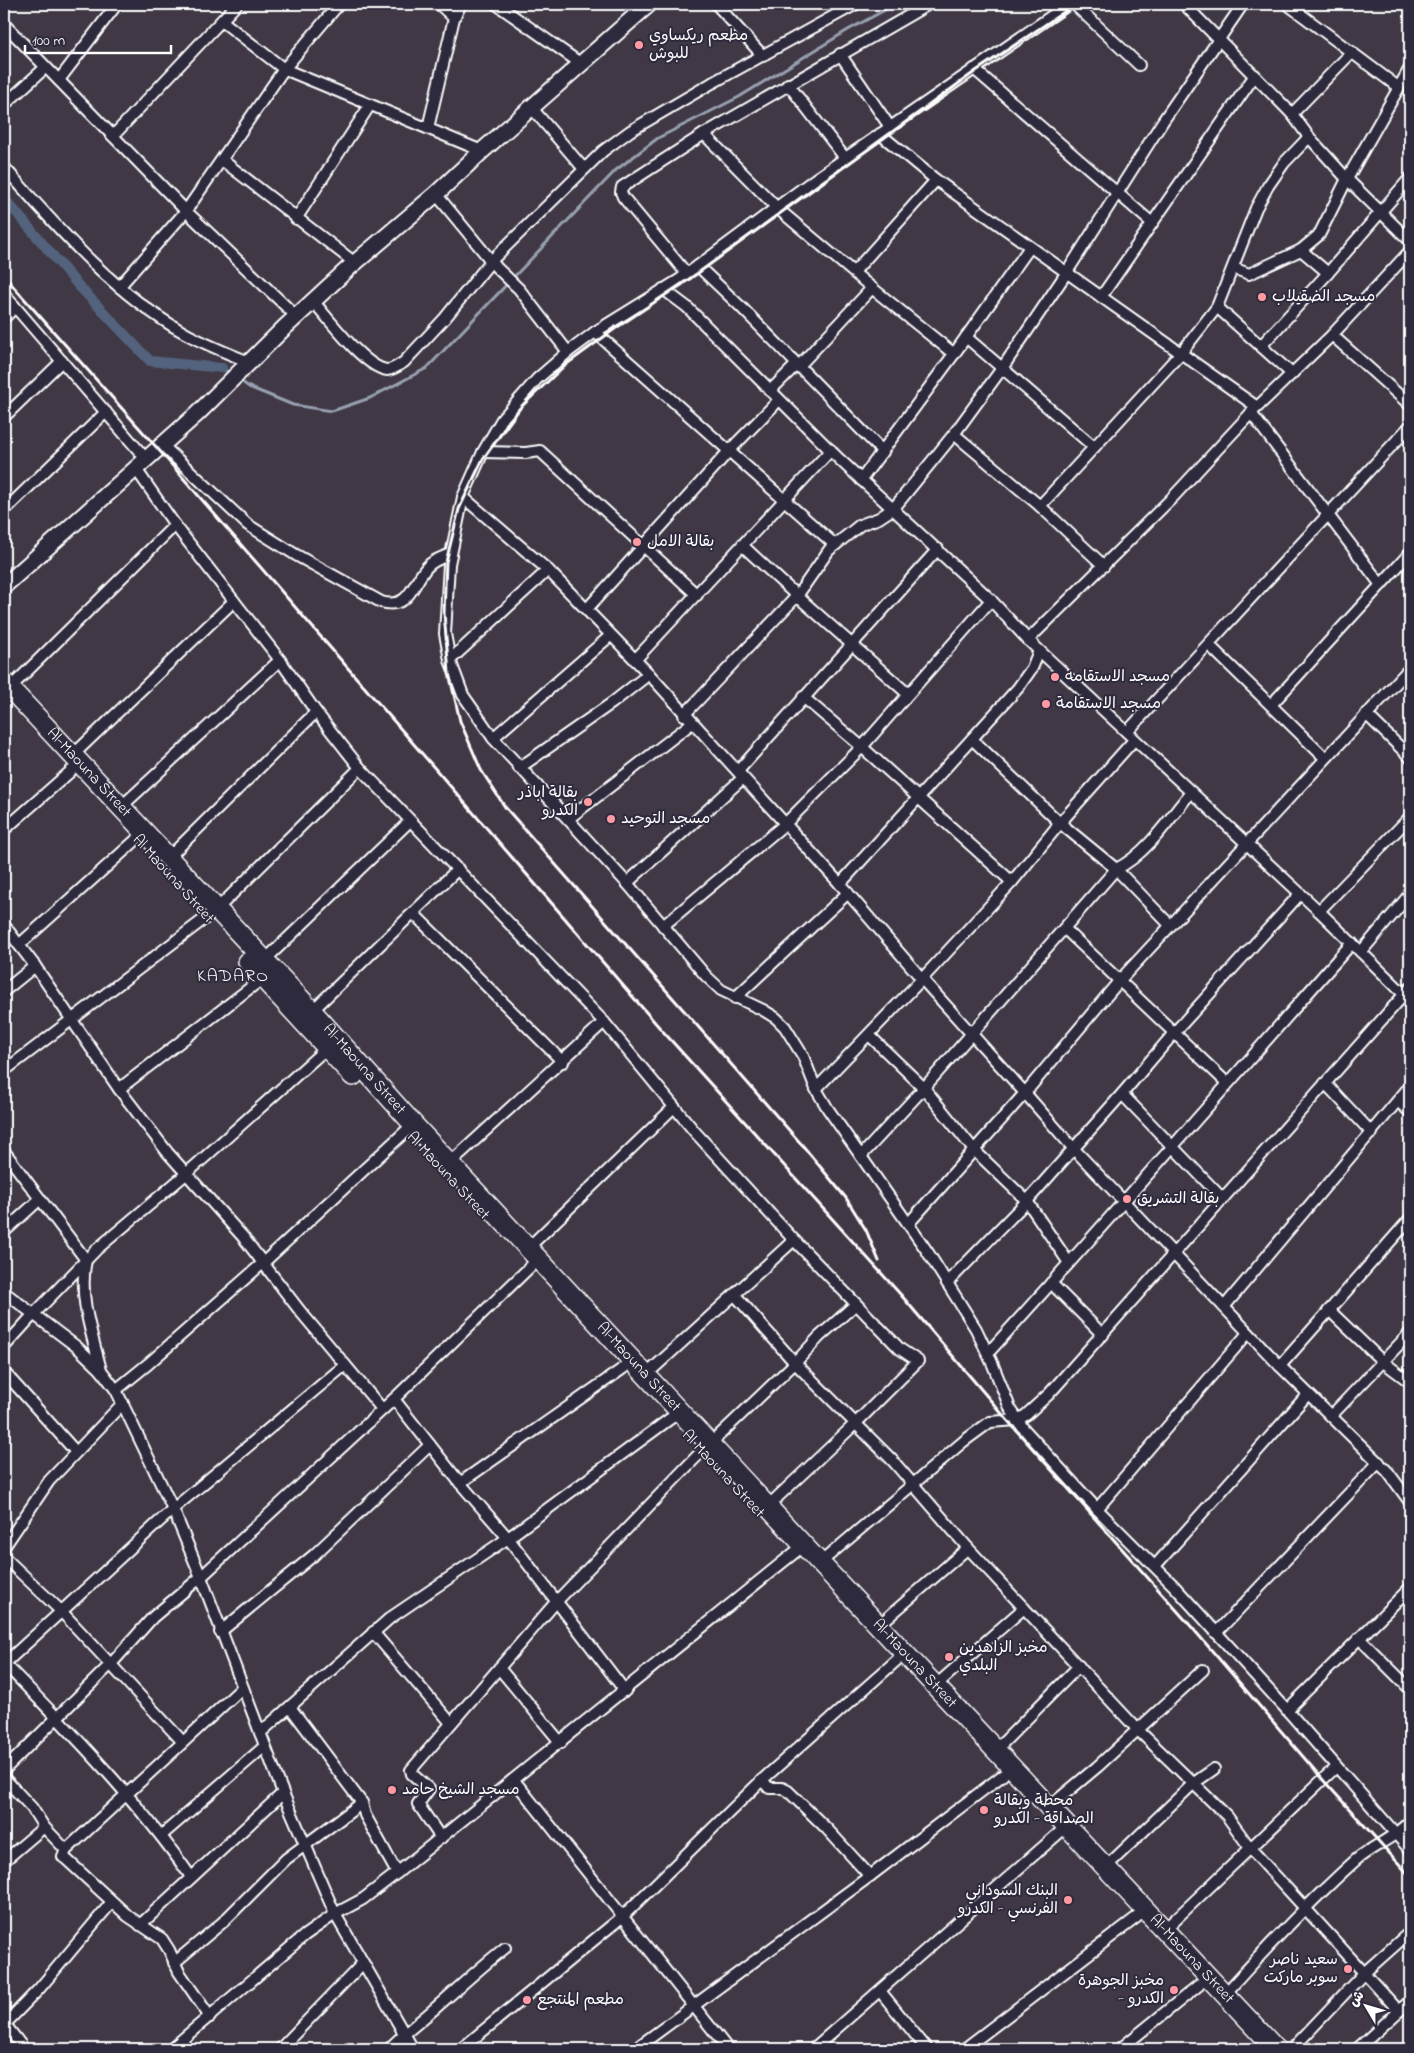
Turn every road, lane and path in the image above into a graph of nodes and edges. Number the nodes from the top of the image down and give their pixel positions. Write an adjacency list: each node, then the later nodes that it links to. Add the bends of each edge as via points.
1 (117, 4): 30 (street)
2 (237, 4): 17 (street)
3 (339, 4): 27 (street)
4 (439, 4): 16 (street)
5 (461, 4): 16 (street)
6 (496, 4): 23 (street)
7 (649, 4): 23 (street)
8 (716, 4): 22 (street)
9 (856, 4): 22 (street)
10 (929, 4): 21 (street)
11 (1069, 4): 28 (street)
12 (1074, 4): 24 (street)
13 (1184, 4): 19 (street)
14 (1243, 4): 19 (street)
15 (1287, 4): 20 (street)
16 (454, 18): 38 (street)
17 (222, 21): 27 (street); 41 (street)
18 (4, 24): 25 (street)
19 (1219, 38): 29 (street); 52 (street)
20 (1352, 52): 32 (street); 36 (street)
21 (840, 54): 31 (street); 37 (street)
22 (763, 56): 47 (street, via 630,131)
23 (580, 63): 35 (street)
24 (1139, 65)
25 (46, 67): 30 (street); 33 (street)
26 (1410, 68): 32 (street)
27 (284, 69): 34 (street); 45 (street)
28 (974, 69): 37 (street); 52 (street)
29 (1255, 75): 36 (street); 57 (street)
30 (59, 80): 41 (street)
31 (788, 84): 39 (street); 44 (street)
32 (1398, 87): 48 (street)
33 (4, 105)
34 (370, 105): 38 (street); 56 (street)
35 (531, 107): 43 (street); 47 (street)
36 (1292, 114): 42 (street)
37 (890, 127): 40 (street)
38 (428, 128): 43 (street)
39 (704, 134): 53 (street); 69 (street, via 626,184 621,192)
40 (880, 134): 44 (street); 50 (street)
41 (114, 136): 54 (street)
42 (1309, 136): 48 (street); 65 (street, via 1268,186)
43 (482, 151): 51 (street)
44 (845, 158): 53 (street)
45 (222, 160): 54 (street); 56 (street)
46 (4, 167): 70 (street, via 46,216)
47 (584, 169): 63 (street)
48 (1347, 178): 55 (street); 60 (street, via 1319,235)
49 (1410, 178): 55 (street)
50 (936, 180): 59 (street); 66 (street)
51 (436, 194): 62 (street); 63 (street)
52 (1117, 194): 57 (street); 67 (street)
53 (777, 208): 64 (street); 66 (street)
54 (186, 211): 70 (street); 78 (street)
55 (1380, 212): 58 (street); 68 (street)
56 (296, 219): 62 (street)
57 (1152, 222): 74 (street)
58 (1410, 241)
59 (1030, 247): 67 (street); 82 (street)
60 (1301, 250): 65 (street, via 1249,274); 68 (street)
61 (1410, 251): 81 (street)
62 (355, 264): 75 (street)
63 (494, 264): 75 (street, via 404,362 388,370 356,351); 84 (street, via 519,289)
64 (698, 266): 69 (street); 88 (street)
65 (1232, 268): 77 (street)
66 (854, 272): 71 (street)
67 (1067, 272): 74 (street); 90 (street)
68 (1328, 273): 83 (street)
69 (687, 274): 72 (street)
70 (119, 287): 89 (street, via 182,332)
71 (872, 288): 86 (street); 88 (street)
72 (663, 289): 80 (street); 92 (street, via 687,307)
73 (4, 294): 76 (street)
74 (1101, 297): 85 (street)
75 (313, 301): 78 (street)
76 (15, 307): 79 (street); 87 (street)
77 (1217, 307): 83 (street); 85 (street)
78 (296, 316): 89 (street)
79 (4, 318)
80 (596, 332): 84 (street); 103 (street)
81 (1332, 335): 91 (street); 94 (street)
82 (966, 337): 86 (street); 90 (street)
83 (1261, 346): 91 (street)
84 (568, 352): 104 (street, via 519,398 502,419)
85 (1181, 353): 95 (street); 101 (street)
86 (954, 354): 105 (street)
87 (62, 361): 96 (street); 97 (street)
88 (797, 366): 92 (street); 105 (street)
89 (244, 367): 100 (street)
90 (1003, 367): 99 (street); 101 (street)
91 (1292, 374): 95 (street)
92 (770, 391): 93 (street)
93 (779, 400): 102 (street); 103 (street)
94 (1410, 405)
95 (1254, 410): 113 (street); 121 (street)
96 (106, 412): 106 (street); 112 (street)
97 (4, 417)
98 (1410, 426): 113 (street)
99 (954, 434): 110 (street); 111 (street)
100 (162, 445): 106 (street); 120 (street, via 248,525 381,602 390,605 400,603 428,566)
101 (1094, 447): 110 (street)
102 (830, 450): 107 (street); 109 (street)
103 (729, 451): 109 (street); 117 (street)
104 (484, 452): 108 (street); 117 (street, via 540,451)
105 (883, 452): 107 (street)
106 (141, 464): 114 (street); 124 (street)
107 (862, 480): 111 (street)
108 (463, 497): 120 (street); 122 (street)
109 (784, 499): 115 (street); 116 (street)
110 (1040, 506): 121 (street)
111 (894, 508): 116 (street, via 860,525); 118 (street)
112 (4, 511)
113 (1327, 514): 123 (street); 133 (street)
114 (175, 525): 128 (street); 140 (street)
115 (742, 545): 125 (street); 126 (street)
116 (835, 545): 126 (street)
117 (644, 546): 125 (street); 129 (street)
118 (938, 549): 127 (street); 132 (street)
119 (1410, 553): 123 (street)
120 (451, 554): 136 (street, via 445,634)
121 (1104, 566): 131 (street)
122 (548, 570): 129 (street); 136 (street)
123 (1381, 585): 143 (street)
124 (4, 586)
125 (697, 595): 137 (street)
126 (797, 596): 132 (street); 146 (street)
127 (991, 600): 131 (street); 141 (street)
128 (234, 602): 135 (street); 153 (street)
129 (587, 609): 130 (street)
130 (610, 636): 137 (street); 148 (street)
131 (1028, 640): 134 (street)
132 (851, 644): 141 (street); 142 (street)
133 (1210, 645): 143 (street); 147 (street)
134 (1039, 651): 147 (street); 149 (street, via 1018,688)
135 (280, 660): 144 (street); 159 (street)
136 (450, 660): 148 (street, via 463,695)
137 (634, 660): 139 (street)
138 (1410, 668): 145 (street)
139 (649, 674): 146 (street); 155 (street)
140 (6, 690): 153 (highway, Al Maouna Street)
141 (908, 694): 150 (street)
142 (803, 697): 150 (street); 156 (street)
143 (1270, 705): 152 (street)
144 (316, 712): 154 (street); 168 (street)
145 (1366, 714): 151 (street); 152 (street)
146 (688, 719): 156 (street); 161 (street)
147 (1131, 736): 157 (street); 163 (street)
148 (493, 738): 155 (street)
149 (972, 739): 158 (street); 163 (street)
150 (862, 747): 158 (street); 164 (street)
151 (1410, 757)
152 (1325, 758): 167 (street)
153 (72, 764): 159 (highway, Al-Maouna Street); 165 (street); 166 (highway, Al Maouna Street)
154 (360, 768): 162 (street); 179 (street)
155 (519, 768): 161 (street)
156 (741, 774): 164 (street); 172 (street)
157 (1191, 792): 167 (street); 170 (street, via 1152,840)
158 (918, 798): 171 (street); 173 (street)
159 (121, 807): 168 (highway, Al-Maouna Street)
160 (1410, 817): 178 (street)
161 (568, 819): 172 (street)
162 (410, 821): 169 (street); 189 (street)
163 (1060, 823): 170 (street); 171 (street)
164 (785, 824): 173 (street); 183 (street)
165 (4, 830)
166 (136, 840): 174 (highway, Al Maouna Street); 186 (street)
167 (1247, 845): 176 (street); 182 (street)
168 (168, 858): 174 (highway, Al-Maouna Street)
169 (458, 869): 180 (street); 197 (street)
170 (1116, 870): 182 (street); 184 (street)
171 (1012, 882): 190 (street)
172 (627, 883): 183 (street)
173 (840, 884): 175 (street)
174 (192, 893): 179 (highway, Al Maouna Street)
175 (848, 893): 190 (street); 194 (street)
176 (1300, 894): 178 (street); 198 (street)
177 (1410, 894): 187 (street)
178 (1319, 911): 185 (street)
179 (212, 914): 189 (highway, Al Maouna Street); 196 (street)
180 (414, 914): 195 (street); 202 (street)
181 (4, 925): 186 (street)
182 (1170, 925): 191 (street)
183 (663, 926): 194 (street, via 706,976)
184 (1065, 929): 191 (street); 200 (street)
185 (1352, 943): 187 (street); 205 (street)
186 (19, 945): 188 (street)
187 (1361, 952): 193 (street)
188 (35, 966): 192 (street); 196 (street)
189 (264, 969): 195 (highway, Al-Maouna Street); 201 (highway, Al Maouna Street); 208 (street)
190 (922, 979): 199 (street); 200 (street)
191 (1120, 980): 198 (street); 210 (street)
192 (4, 991)
193 (1408, 994): 204 (street)
194 (735, 998): 209 (street, via 770,1014 785,1027 803,1056)
195 (312, 1011): 201 (highway, Al-Maouna Street)
196 (71, 1021): 203 (street); 208 (street)
197 (604, 1022): 202 (street); 213 (street)
198 (1174, 1033): 205 (street); 211 (street)
199 (869, 1034): 207 (street); 209 (street)
200 (972, 1034): 207 (street); 210 (street)
201 (332, 1044): 215 (highway, Al Maouna Street); 222 (highway, Al-Maouna Street); 223 (street)
202 (562, 1062): 222 (street)
203 (4, 1071)
204 (1325, 1083): 216 (street); 224 (street)
205 (1227, 1084): 217 (street)
206 (1410, 1086): 212 (street)
207 (924, 1088): 219 (street); 221 (street)
208 (119, 1089): 223 (street)
209 (816, 1089): 221 (street)
210 (1025, 1092): 218 (street); 219 (street)
211 (1122, 1094): 217 (street); 218 (street)
212 (1398, 1101): 214 (street); 216 (street)
213 (673, 1108): 231 (street); 232 (street)
214 (1410, 1112)
215 (406, 1131): 235 (street); 237 (highway, Al Maouna Street)
216 (1372, 1133): 243 (street)
217 (1173, 1145): 224 (street); 227 (street)
218 (1073, 1148): 226 (street); 227 (street)
219 (974, 1150): 226 (street); 229 (street)
220 (4, 1151): 225 (street)
221 (861, 1156): 229 (street)
222 (450, 1163): 232 (highway, Al-Maouna Street)
223 (186, 1174): 234 (street); 235 (street)
224 (1222, 1198): 233 (street)
225 (40, 1199): 230 (street); 234 (street)
226 (1027, 1201): 236 (street); 238 (street)
227 (1124, 1203): 233 (street); 236 (street)
228 (1410, 1219): 244 (street)
229 (908, 1223): 238 (street)
230 (4, 1232)
231 (794, 1240): 241 (street); 242 (street)
232 (529, 1247): 258 (highway, Al-Maouna Street)
233 (1174, 1254): 243 (street); 248 (street)
234 (86, 1260): 245 (street); 256 (street, via 84,1297)
235 (263, 1263): 253 (street); 260 (street)
236 (1069, 1263): 239 (street)
237 (531, 1266): 255 (highway, Al Maouna Street); 262 (street)
238 (946, 1283): 250 (street)
239 (1051, 1284): 248 (street); 250 (street)
240 (4, 1292): 245 (street)
241 (735, 1295): 252 (street); 258 (street)
242 (856, 1304): 252 (street); 268 (street, via 900,1349 918,1361)
243 (1224, 1307): 246 (street)
244 (1329, 1310): 251 (street); 254 (street)
245 (33, 1314): 249 (street); 256 (street)
246 (1248, 1333): 254 (street); 278 (street)
247 (1410, 1333): 251 (street)
248 (1102, 1335): 267 (street, via 1049,1394)
249 (4, 1348)
250 (988, 1353): 267 (street)
251 (1382, 1361): 259 (street); 265 (street)
252 (795, 1363): 268 (street); 270 (street)
253 (345, 1365): 264 (street); 277 (street)
254 (1280, 1366): 261 (street)
255 (625, 1367): 266 (highway, Al Maouna Street); 273 (street)
256 (101, 1370): 260 (street)
257 (4, 1372): 271 (street)
258 (646, 1375): 270 (highway, Al-Maouna Street)
259 (1410, 1382)
260 (116, 1390): 263 (street)
261 (1308, 1394): 265 (street); 285 (street)
262 (394, 1399): 264 (street); 269 (street)
263 (123, 1403): 271 (street); 277 (street)
264 (382, 1408): 286 (street)
265 (1331, 1416): 272 (street)
266 (671, 1418): 270 (highway, Al Maouna Street); 279 (street)
267 (1017, 1420): 274 (street, via 990,1422); 278 (street)
268 (856, 1423): 274 (street); 276 (street)
269 (430, 1445): 273 (street); 292 (street, via 314,1555)
270 (706, 1447): 276 (highway, Al-Maouna Street); 281 (highway, Al Maouna Street); 288 (street)
271 (76, 1452): 280 (street, via 49,1481)
272 (1379, 1462): 275 (street); 294 (street)
273 (460, 1483): 279 (street)
274 (913, 1484): 282 (street); 284 (street)
275 (1410, 1502)
276 (768, 1506): 281 (highway, Al-Maouna Street)
277 (173, 1509): 286 (street); 290 (street)
278 (1097, 1509): 285 (street)
279 (508, 1538): 288 (street); 293 (street)
280 (4, 1546)
281 (800, 1548): 284 (highway, Al-Maouna Street); 296 (highway, Al Maouna Street); 305 (street)
282 (968, 1548): 289 (street); 291 (street)
283 (4, 1557): 290 (street)
284 (820, 1563): 291 (highway, Al-Maouna Street)
285 (1155, 1566): 294 (street)
286 (201, 1577): 292 (street); 298 (street, via 153,1618)
287 (1410, 1588): 295 (street)
288 (556, 1602): 300 (street); 305 (street)
289 (1024, 1608): 299 (street); 302 (street)
290 (62, 1611): 297 (street); 298 (street)
291 (879, 1625): 302 (highway, Al-Maouna Street)
292 (220, 1632): 303 (street)
293 (373, 1632): 306 (street); 310 (street)
294 (1216, 1633): 307 (street)
295 (1359, 1638): 304 (street); 307 (street)
296 (897, 1660): 309 (highway, Al Maouna Street); 323 (street)
297 (4, 1663): 308 (street)
298 (111, 1664): 308 (street); 313 (street)
299 (1079, 1666): 311 (street); 316 (street)
300 (499, 1668): 310 (street); 314 (street)
301 (1203, 1670): 311 (street)
302 (935, 1686): 309 (highway, Al-Maouna Street)
303 (242, 1688): 312 (street); 313 (street)
304 (1410, 1689)
305 (625, 1691): 314 (street)
306 (290, 1707): 312 (street); 327 (street)
307 (1287, 1710): 317 (street)
308 (58, 1718): 319 (street); 325 (street)
309 (959, 1719): 316 (highway, Al-Maouna Street); 320 (highway, Al Maouna Street)
310 (451, 1723): 334 (street, via 411,1771 429,1789 418,1804)
311 (1138, 1730): 324 (street); 328 (street)
312 (260, 1732): 315 (street)
313 (182, 1741): 325 (street)
314 (561, 1743): 322 (street)
315 (265, 1746): 326 (street); 333 (street)
316 (996, 1750): 328 (highway, Al-Maouna Street)
317 (1336, 1767): 332 (street); 336 (street)
318 (1214, 1769): 324 (street)
319 (4, 1770)
320 (1003, 1775): 331 (highway, Al Maouna Street); 342 (street)
321 (4, 1778): 330 (street, via 32,1808)
322 (514, 1780): 334 (street); 347 (street)
323 (762, 1780): 342 (street, via 769,1788 782,1788 788,1792); 347 (street)
324 (1194, 1784): 336 (street, via 1227,1816); 340 (street)
325 (126, 1793): 333 (street); 337 (street)
326 (283, 1793): 335 (street); 343 (street)
327 (362, 1803): 335 (street); 341 (street, via 365,1815)
328 (1049, 1807): 340 (highway, Al-Maouna Street)
329 (1410, 1821): 332 (street)
330 (44, 1827): 337 (street); 339 (street)
331 (1059, 1833): 348 (highway, Al Maouna Street); 357 (street)
332 (1398, 1834): 338 (street); 345 (street, via 1359,1858)
333 (162, 1835): 343 (street)
334 (441, 1838): 341 (street)
335 (305, 1846): 346 (street); 353 (street, via 286,1859 223,1922)
336 (1250, 1848): 345 (street); 350 (street)
337 (66, 1850): 344 (street, via 63,1857)
338 (1410, 1850)
339 (4, 1861)
340 (1106, 1867): 350 (highway, Al-Maouna Street)
341 (397, 1873): 346 (street)
342 (870, 1876): 360 (street)
343 (191, 1877): 349 (street)
344 (111, 1903): 349 (street); 363 (street, via 39,1989)
345 (1305, 1908): 355 (street); 358 (street)
346 (335, 1914): 354 (street); 362 (street, via 305,1935)
347 (622, 1917): 360 (street); 370 (street)
348 (1137, 1917): 356 (highway, Al Maouna Street); 375 (street)
349 (140, 1925): 353 (street, via 162,1940)
350 (1164, 1930): 358 (highway, Al-Maouna Street)
351 (1410, 1932): 355 (street)
352 (505, 1948): 364 (street)
353 (174, 1963): 362 (street)
354 (363, 1963): 364 (street); 367 (street)
355 (1365, 1972): 361 (street); 379 (street)
356 (1200, 1985): 376 (street); 377 (highway, Al Maouna Street)
357 (880, 1991): 373 (street); 374 (street)
358 (1225, 1994): 378 (highway, Al-Maouna Street)
359 (1410, 2001): 361 (street)
360 (693, 2007): 371 (street); 372 (street)
361 (1399, 2011): 380 (street)
362 (210, 2017): 366 (street)
363 (4, 2024): 365 (street)
364 (403, 2034): 368 (street); 369 (street)
365 (24, 2049)
366 (171, 2049)
367 (280, 2049)
368 (388, 2049)
369 (412, 2049)
370 (461, 2049)
371 (635, 2049)
372 (728, 2049)
373 (813, 2049)
374 (927, 2049)
375 (964, 2049)
376 (1120, 2049)
377 (1260, 2049)
378 (1276, 2049)
379 (1292, 2049)
380 (1358, 2049)

